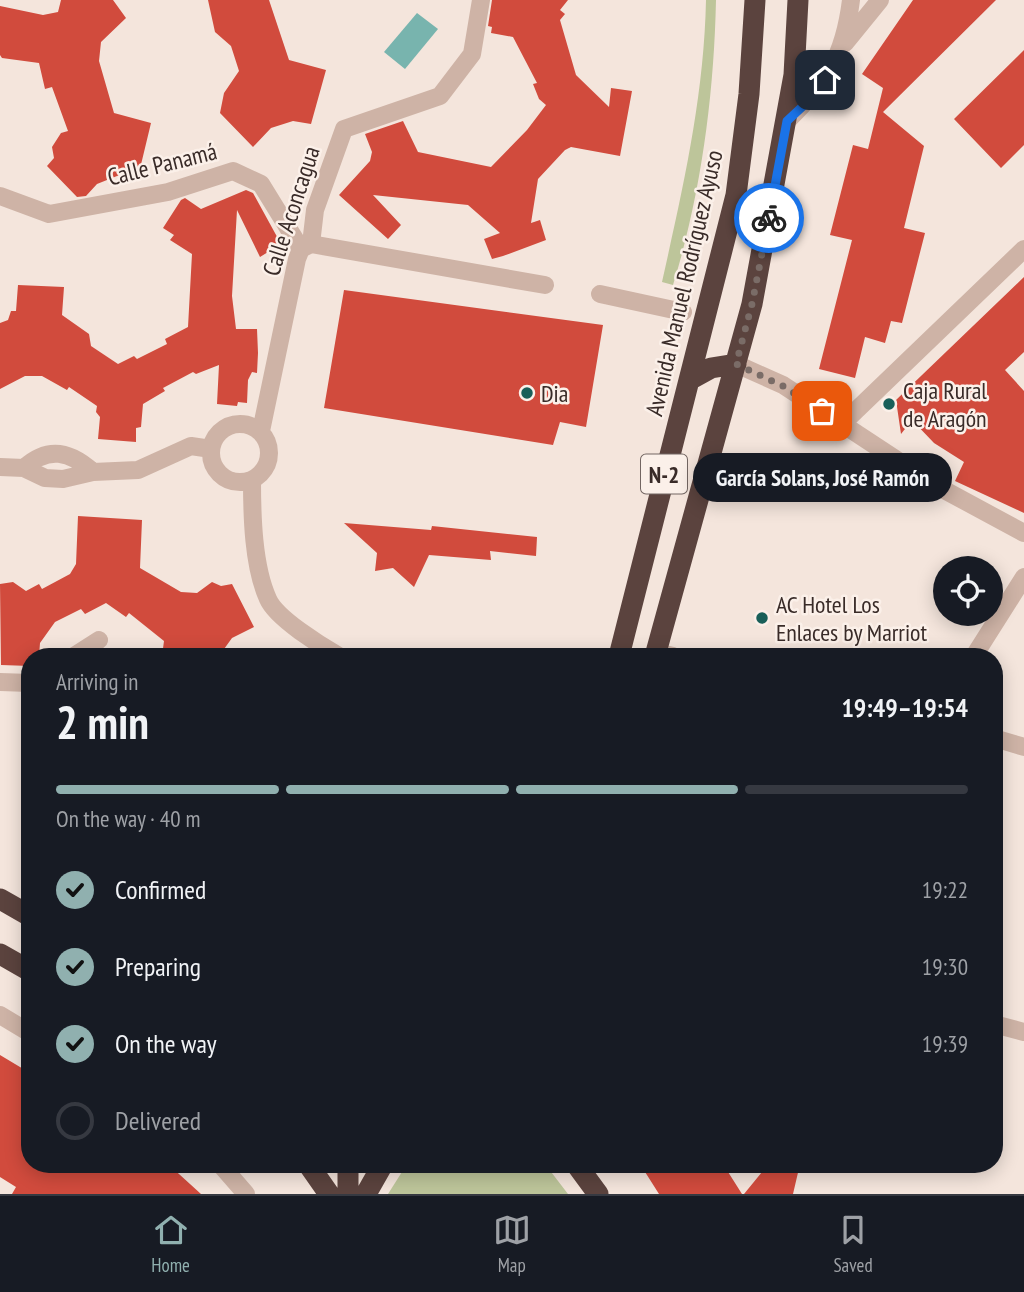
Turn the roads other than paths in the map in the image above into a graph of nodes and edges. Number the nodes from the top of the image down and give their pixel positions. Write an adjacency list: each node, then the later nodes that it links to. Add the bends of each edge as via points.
1 (481, 0): 9 (street, Calle Aconcagua, via 472,54 440,96 344,129)
2 (755, 0): 15 (highway, Avenida Manuel Rodríguez Ayuso / N-2, via 736,195)
3 (798, 0): 7 (highway, N-2)
4 (851, 0): 6 (street)
5 (880, 0): 6 (street)
6 (843, 46): 7 (street, via 817,93)
7 (787, 121): 14 (highway, N-2)
8 (0, 196): 9 (street, Calle Panamá, via 48,214 168,192 233,171 261,184)
9 (306, 246): 11 (street); 17 (street, Calle Aconcagua)
10 (1024, 248): 16 (street)
11 (545, 285)
12 (600, 294): 13 (street)
13 (683, 312)
14 (736, 364): 15 (highway, via 711,368); 16 (street); 29 (highway, N-2)
15 (691, 379): 28 (highway, Avenida Manuel Rodríguez Ayuso / N-2)
16 (843, 423): 23 (street, via 935,485)
17 (261, 431): 18 (street, via 245,423 227,426); 22 (street, Calle Aconcagua, via 270,456 261,474)
18 (211, 449): 21 (street, via 191,446 138,470); 22 (street, via 223,477)
19 (0, 467): 20 (street)
20 (24, 468): 21 (street, via 54,480); 21 (street, via 40,455 61,452 79,459)
21 (93, 472)
22 (252, 480): 27 (street, via 252,528 268,600)
23 (1024, 533)
24 (1024, 578): 30 (street)
25 (99, 640): 26 (street)
26 (86, 648)
27 (324, 648)
28 (621, 648)
29 (663, 648)
30 (979, 648)
31 (0, 682): 32 (street)
32 (21, 683)
33 (1003, 741): 34 (street)
34 (1024, 747)
35 (0, 899): 36 (highway)
36 (21, 911)
37 (0, 954): 38 (highway)
38 (21, 966)
39 (0, 1015): 41 (street)
40 (1003, 1026): 42 (street)
41 (21, 1028)
42 (1024, 1032)
43 (228, 1173): 48 (street)
44 (315, 1173): 49 (highway)
45 (348, 1173): 50 (highway)
46 (378, 1173): 51 (highway)
47 (583, 1173): 52 (highway)
48 (246, 1194)
49 (329, 1194)
50 (348, 1194)
51 (366, 1194)
52 (598, 1194)

